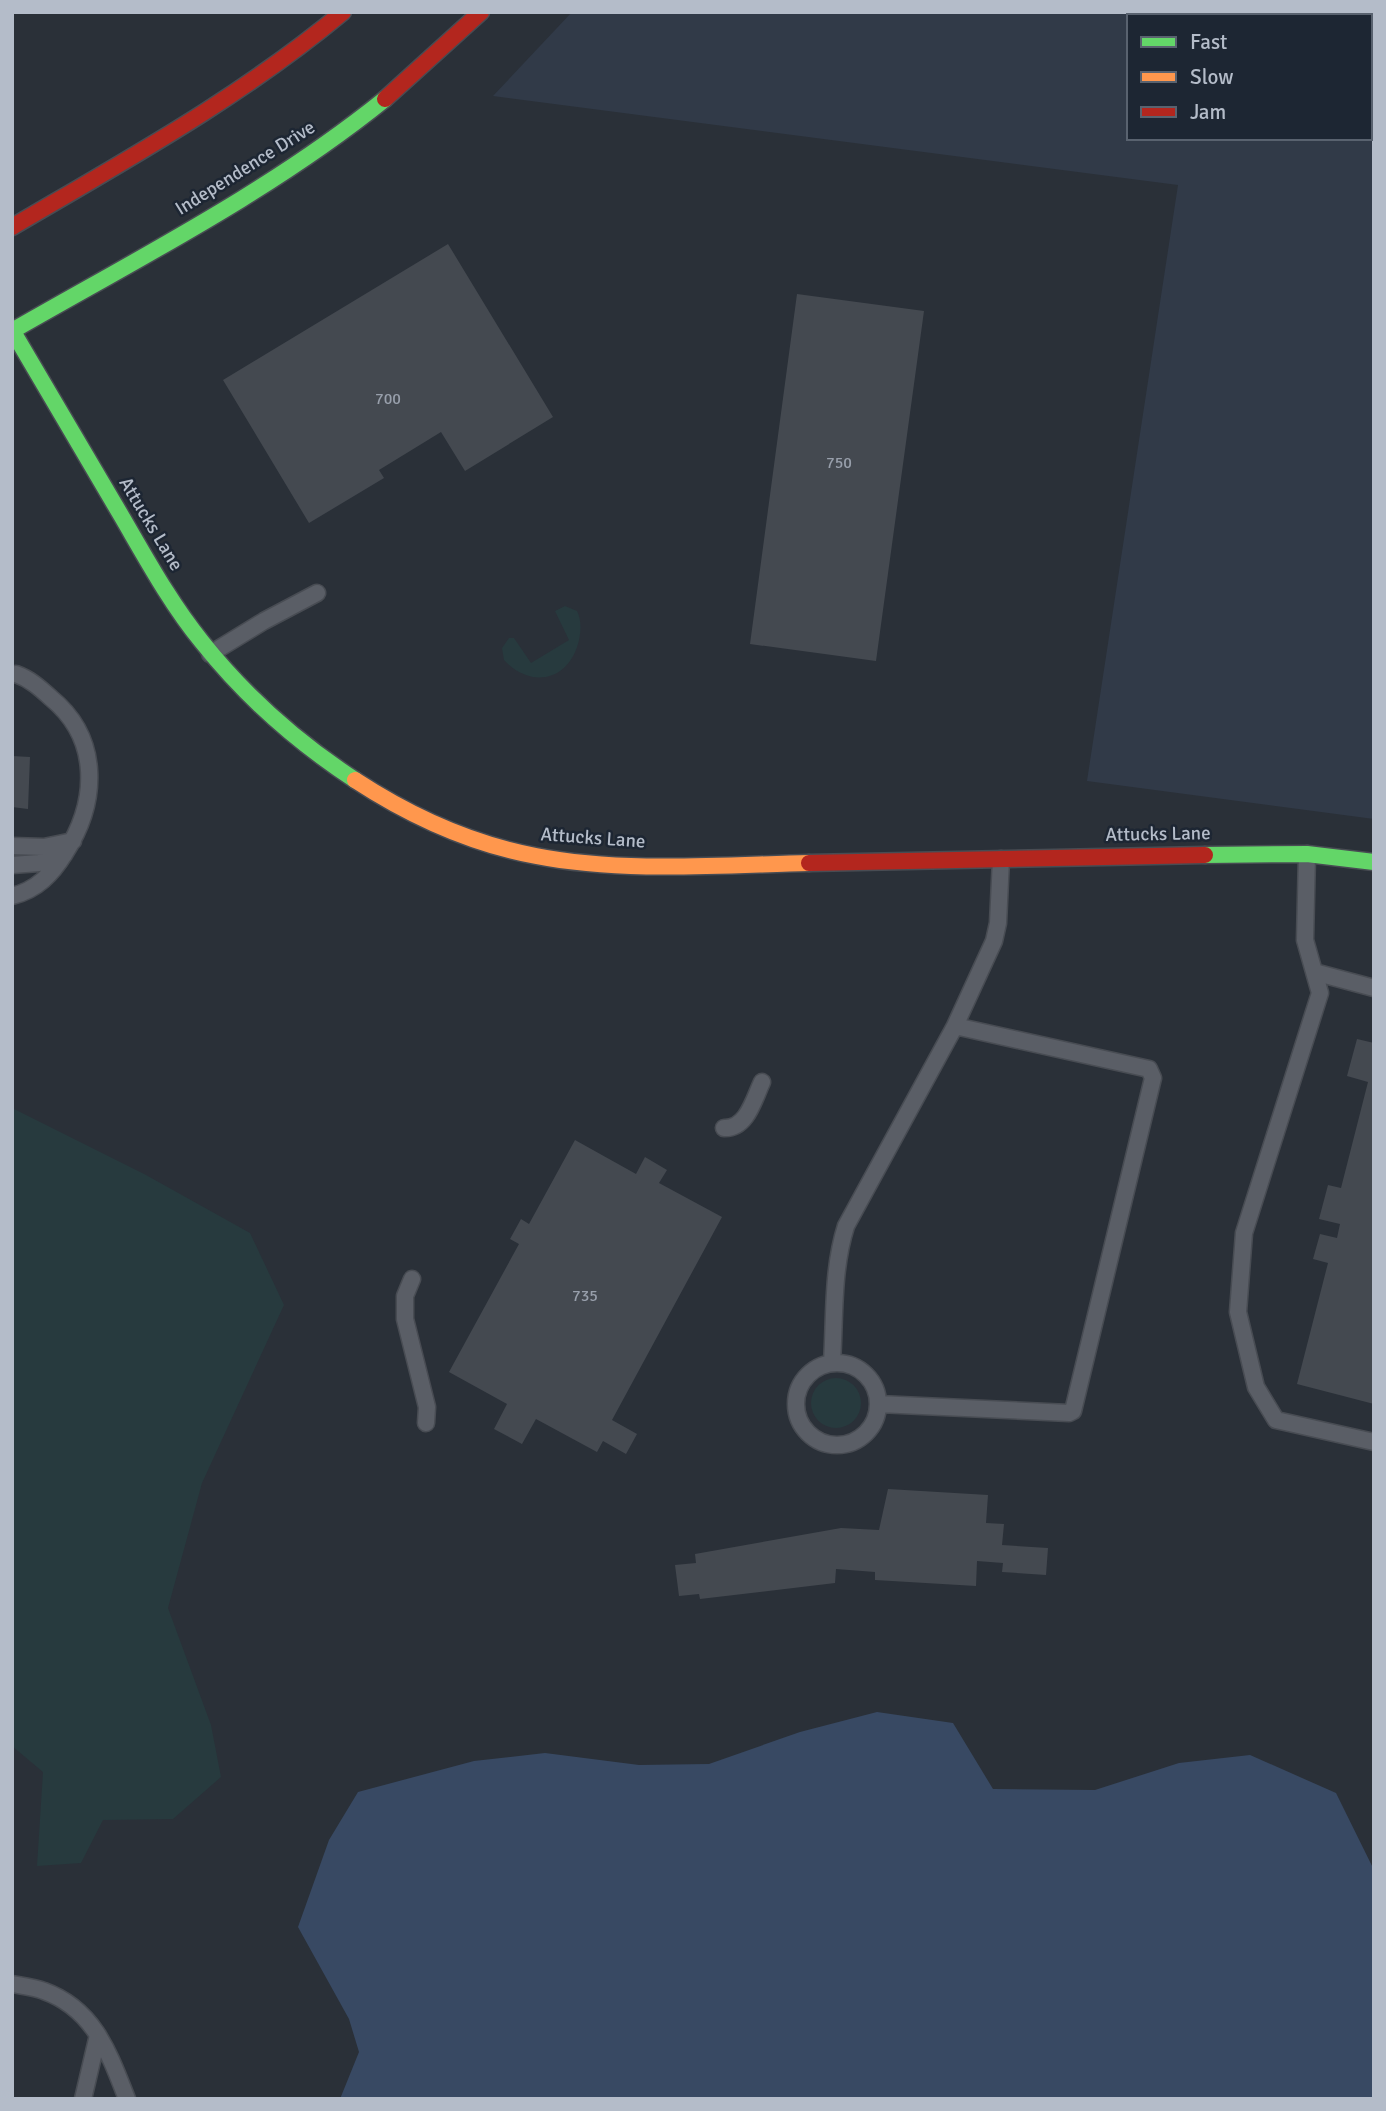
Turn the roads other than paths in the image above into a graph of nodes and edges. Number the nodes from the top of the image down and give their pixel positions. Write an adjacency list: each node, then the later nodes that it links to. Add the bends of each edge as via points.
1 (343, 12): 3 (street, via 266,72 159,142)
2 (481, 12): 4 (street, Independence Drive, via 324,146)
3 (12, 227)
4 (12, 331): 6 (street, Attucks Lane, via 169,597)
5 (317, 593): 6 (lane)
6 (210, 654): 11 (street, Attucks Lane, via 329,764 378,796 417,817 532,856 721,865)
7 (16, 674): 9 (lane, via 60,705 85,744 90,771 88,802)
8 (12, 846): 9 (lane)
9 (69, 848): 13 (lane, via 39,863); 14 (lane)
10 (1307, 855): 11 (street, Attucks Lane); 12 (street, Attucks Lane); 17 (lane, via 1305,940)
11 (1002, 858): 19 (lane, via 994,941)
12 (1374, 862)
13 (12, 865)
14 (54, 870): 15 (lane); 16 (lane, via 38,885)
15 (12, 885)
16 (12, 896)
17 (1314, 972): 18 (lane); 26 (lane, via 1320,993 1244,1234 1238,1312 1256,1387 1276,1420)
18 (1374, 988)
19 (955, 1026): 23 (lane, via 846,1226 836,1267); 24 (lane, via 1144,1066 1153,1078 1073,1411)
20 (762, 1082): 21 (lane, via 742,1123)
21 (724, 1128)
22 (412, 1279): 25 (lane, via 405,1296 405,1319)
23 (832, 1362): 24 (lane, via 858,1367 876,1387); 24 (lane, via 807,1374 795,1399 801,1426 811,1436 823,1443 850,1443 873,1426)
24 (879, 1404)
25 (426, 1423)
26 (1374, 1442)
27 (12, 1984): 28 (lane, via 43,1990 65,2001 90,2021)
28 (98, 2035): 29 (lane); 30 (lane)
29 (83, 2099)
30 (127, 2099)

